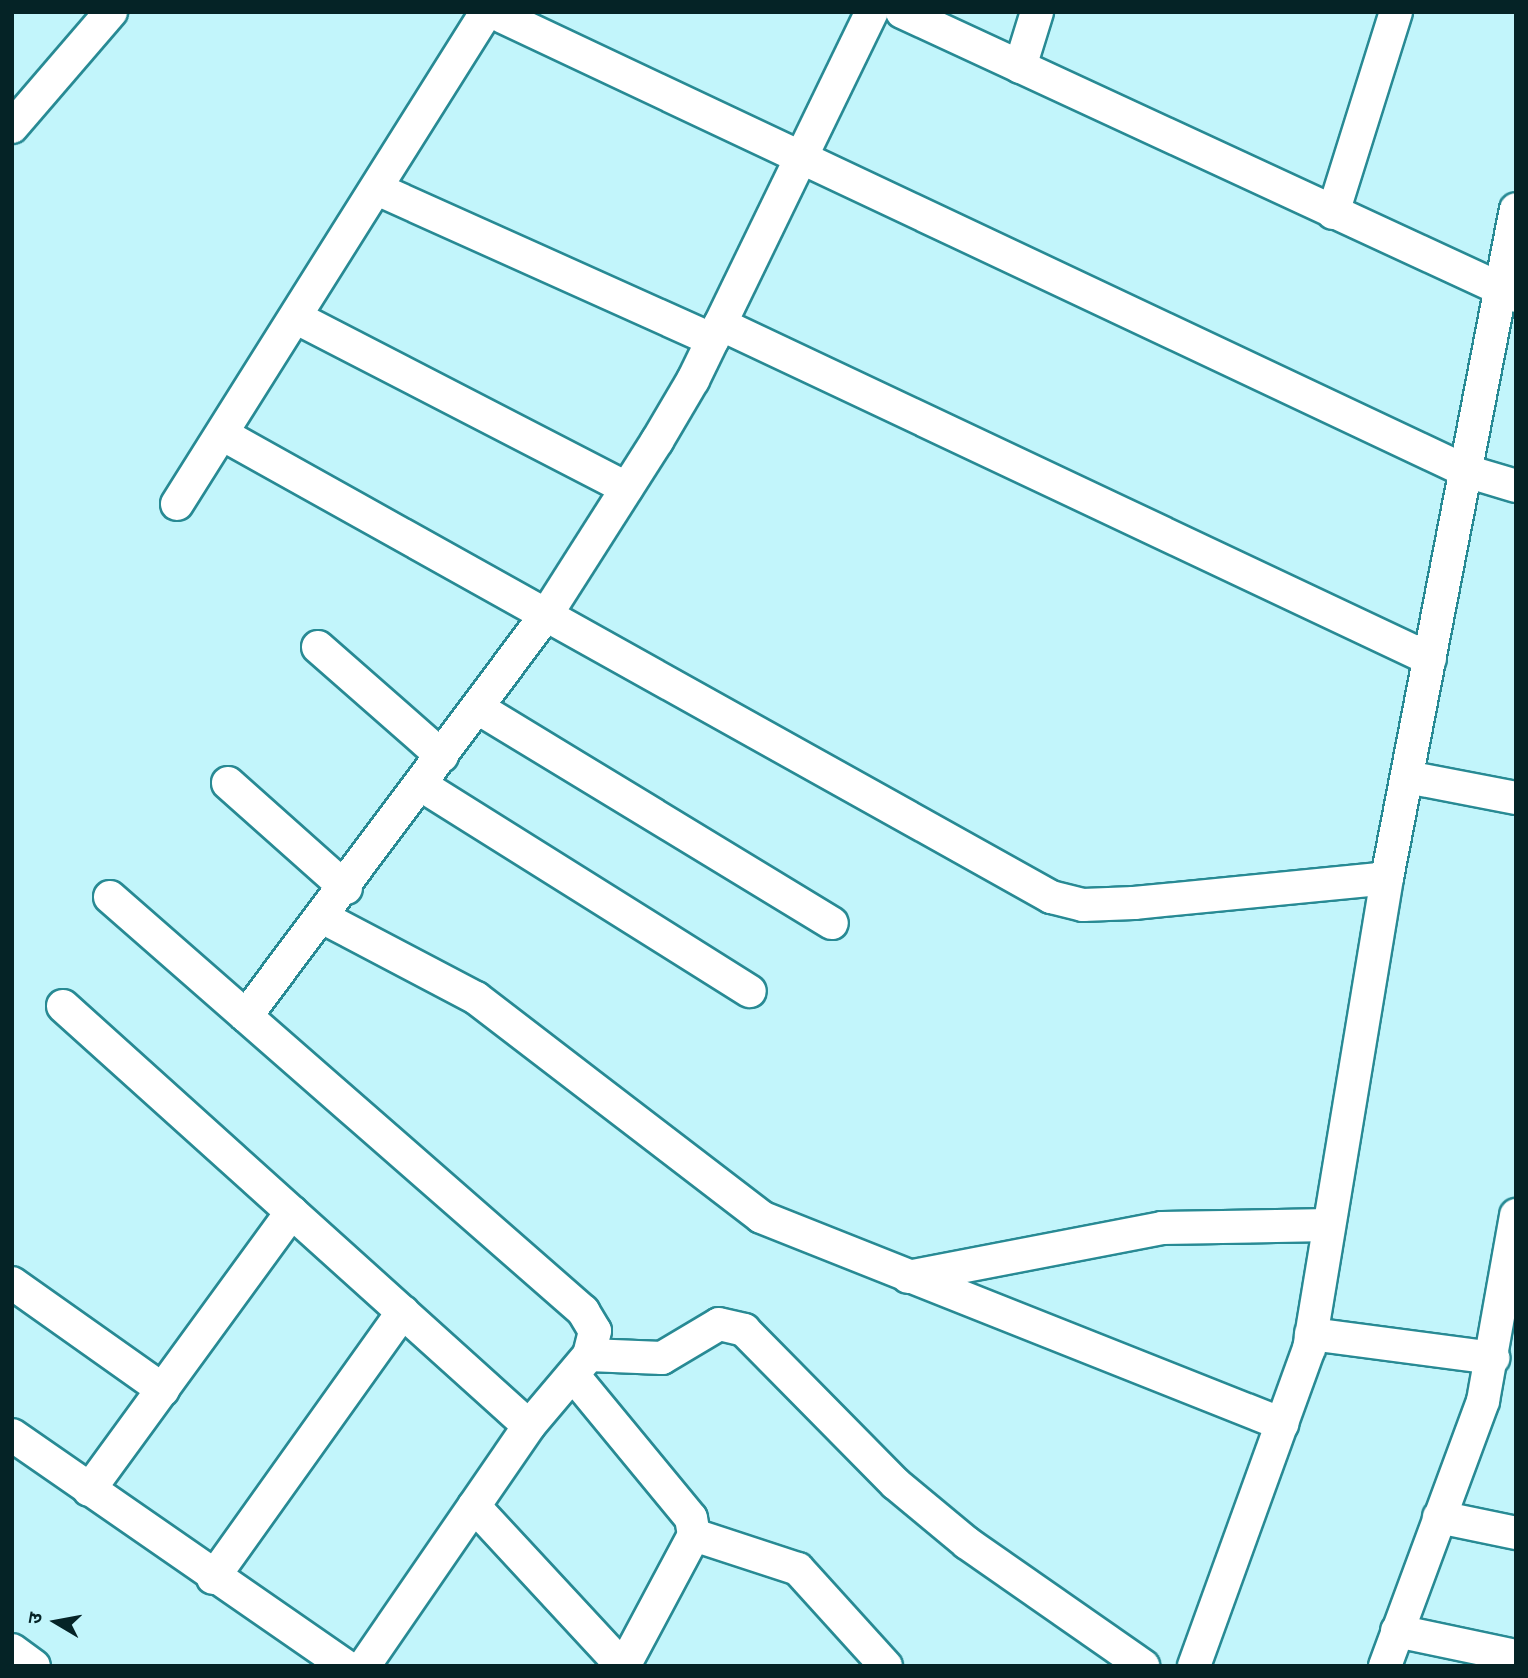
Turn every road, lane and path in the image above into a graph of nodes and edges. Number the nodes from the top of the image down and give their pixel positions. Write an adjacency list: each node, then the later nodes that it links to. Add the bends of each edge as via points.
1 (111, 12): 8 (street)
2 (872, 12): 9 (street)
3 (902, 12): 7 (street)
4 (1037, 12): 7 (street)
5 (1395, 12): 12 (street)
6 (494, 14): 9 (street); 10 (street)
7 (1020, 67): 12 (street)
8 (12, 127)
9 (801, 158): 15 (street); 17 (street)
10 (377, 189): 14 (street); 15 (street)
11 (1516, 209): 13 (street)
12 (1333, 213): 13 (street)
13 (1508, 294): 17 (street)
14 (297, 318): 16 (street); 19 (street)
15 (717, 332): 19 (street); 23 (street)
16 (222, 434): 20 (street); 21 (street)
17 (1466, 471): 18 (street); 23 (street)
18 (1516, 486)
19 (626, 488): 21 (street)
20 (177, 504)
21 (548, 612): 24 (street); 30 (street, via 1051,897 1083,905 1133,903)
22 (318, 647): 25 (street)
23 (1430, 659): 26 (street)
24 (478, 708): 25 (street); 34 (street)
25 (442, 756): 28 (street)
26 (1407, 777): 29 (street); 30 (street)
27 (228, 783): 31 (street)
28 (421, 785): 31 (street); 35 (street)
29 (1516, 798)
30 (1387, 878): 40 (street)
31 (346, 888): 33 (street)
32 (110, 897): 37 (street)
33 (324, 918): 37 (street); 41 (street, via 476,998 761,1217)
34 (832, 923)
35 (750, 991)
36 (63, 1006): 38 (street)
37 (246, 1016): 46 (street, via 583,1311 595,1331)
38 (292, 1212): 43 (street); 47 (street)
39 (1516, 1215): 45 (street)
40 (1329, 1225): 41 (street, via 1162,1228); 44 (street)
41 (908, 1277): 48 (street)
42 (12, 1283): 47 (street)
43 (403, 1312): 49 (street); 56 (street)
44 (1311, 1334): 45 (street); 48 (street)
45 (1504, 1362): 53 (street, via 1483,1401)
46 (581, 1365): 49 (street); 55 (street, via 691,1518); 65 (street, via 662,1358 719,1324 744,1329 896,1484 967,1543)
47 (163, 1390): 51 (street)
48 (1282, 1424): 66 (street)
49 (529, 1426): 52 (street)
50 (12, 1435): 51 (street)
51 (89, 1490): 56 (street)
52 (474, 1506): 60 (street); 63 (street)
53 (1439, 1517): 54 (street); 57 (street)
54 (1516, 1532)
55 (694, 1535): 60 (street); 64 (street, via 798,1569)
56 (213, 1577): 62 (street)
57 (1397, 1631): 59 (street); 67 (street)
58 (12, 1650): 61 (street)
59 (1516, 1656)
60 (612, 1661)
61 (34, 1666)
62 (345, 1666)
63 (364, 1666)
64 (886, 1666)
65 (1143, 1666)
66 (1194, 1666)
67 (1385, 1666)

